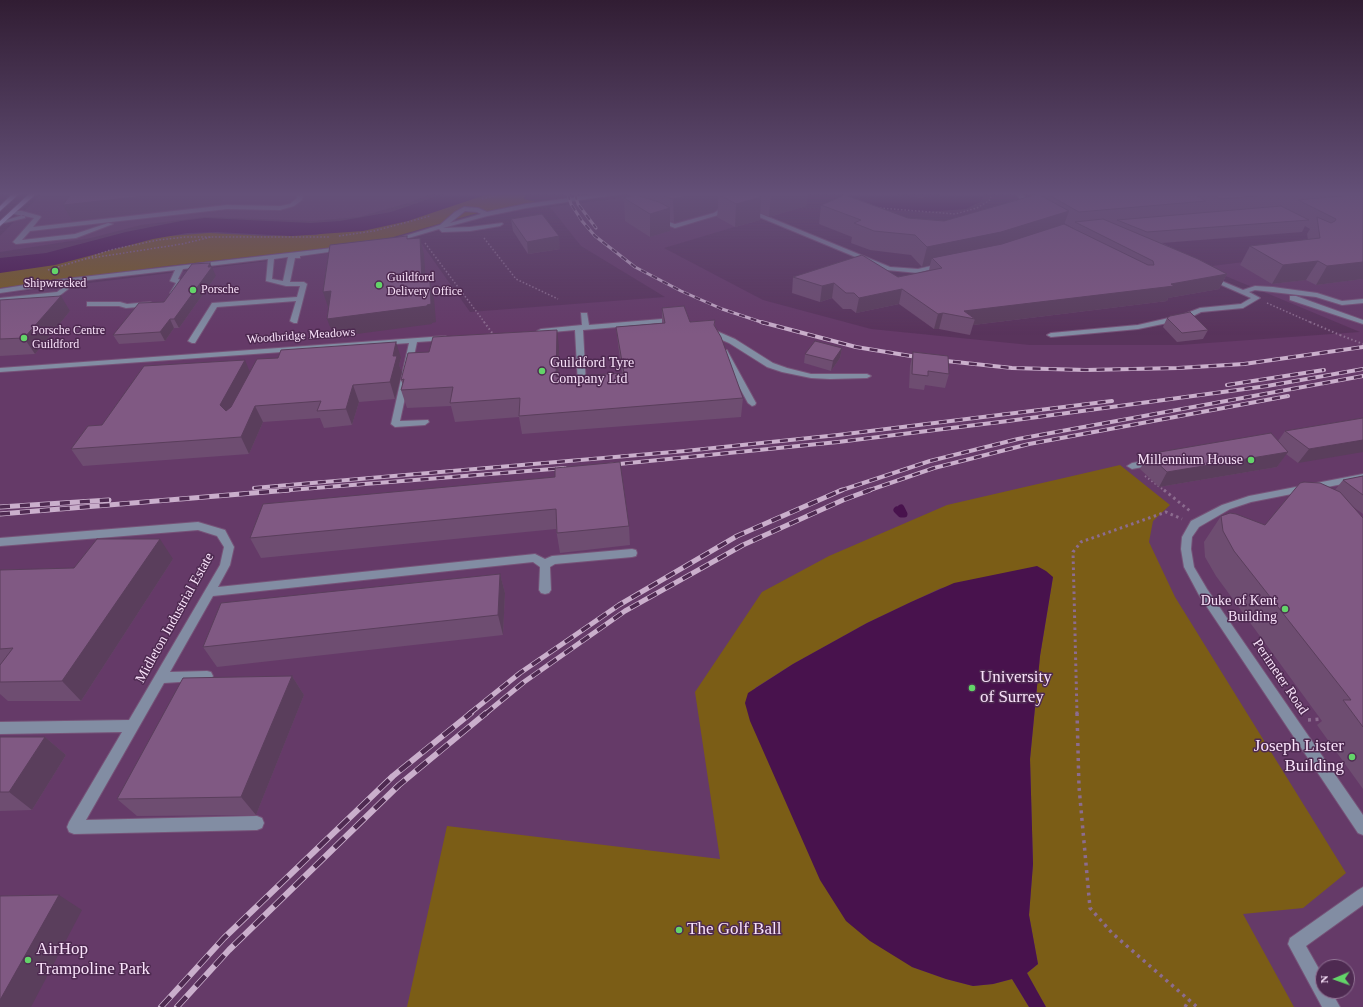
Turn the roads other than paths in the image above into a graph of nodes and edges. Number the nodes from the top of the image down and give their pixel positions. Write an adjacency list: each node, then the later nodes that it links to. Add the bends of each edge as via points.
1 (17, 241): 2 (street)
2 (26, 241)
3 (392, 241): 5 (street)
4 (819, 241): 9 (street, via 879,266 900,271 918,271)
5 (393, 248)
6 (347, 251): 7 (street)
7 (292, 255): 8 (street); 13 (street)
8 (271, 258): 10 (street); 13 (street, via 268,280)
9 (951, 264)
10 (180, 268): 12 (street); 21 (street, via 173,281 180,281)
11 (1206, 276): 15 (street)
12 (77, 280): 14 (street); 16 (street)
13 (286, 284): 18 (street, via 304,284)
14 (0, 291)
15 (1242, 292): 20 (street, via 1256,288 1273,289 1317,295 1342,303); 32 (street, via 1256,298 1243,306 1200,310 1184,317 1138,326)
16 (60, 294): 19 (street); 24 (street)
17 (1293, 298): 28 (street)
18 (300, 299): 27 (street); 36 (street, via 215,305)
19 (0, 300)
20 (1363, 301)
21 (169, 302)
22 (155, 303): 23 (street, via 126,306)
23 (90, 304)
24 (41, 307)
25 (584, 315): 29 (street)
26 (682, 319): 29 (street)
27 (294, 321)
28 (1363, 322)
29 (582, 328): 31 (street); 39 (street)
30 (702, 328): 34 (street)
31 (532, 331)
32 (1051, 335)
33 (453, 337): 35 (street, Woodbridge Meadows)
34 (721, 337): 38 (street, via 785,370 811,376); 40 (street, via 719,342)
35 (414, 340): 37 (street, Woodbridge Meadows, via 270,354); 41 (street, via 395,424)
36 (192, 341)
37 (0, 370)
38 (867, 376)
39 (582, 385)
40 (752, 403)
41 (425, 422)
42 (1163, 461): 43 (street)
43 (1132, 466)
44 (1363, 477): 45 (street)
45 (1304, 488): 46 (street); 57 (street, Perimeter Road, via 1249,499 1226,507 1198,522 1190,530 1186,543 1187,558 1193,575)
46 (1314, 498)
47 (0, 542): 51 (street, Midleton Industrial Estate, via 198,526 221,533 229,547 226,565)
48 (632, 553): 49 (street, via 552,560)
49 (545, 564): 50 (street); 51 (street, via 535,558)
50 (545, 590)
51 (210, 592): 53 (street, Midleton Industrial Estate)
52 (207, 676): 53 (street)
53 (160, 678): 54 (street, Midleton Industrial Estate)
54 (132, 726): 55 (street); 56 (street, Midleton Industrial Estate, via 74,827)
55 (0, 728)
56 (257, 824)
57 (1363, 828)
58 (1363, 895): 59 (street, via 1296,944)
59 (1331, 1007)

